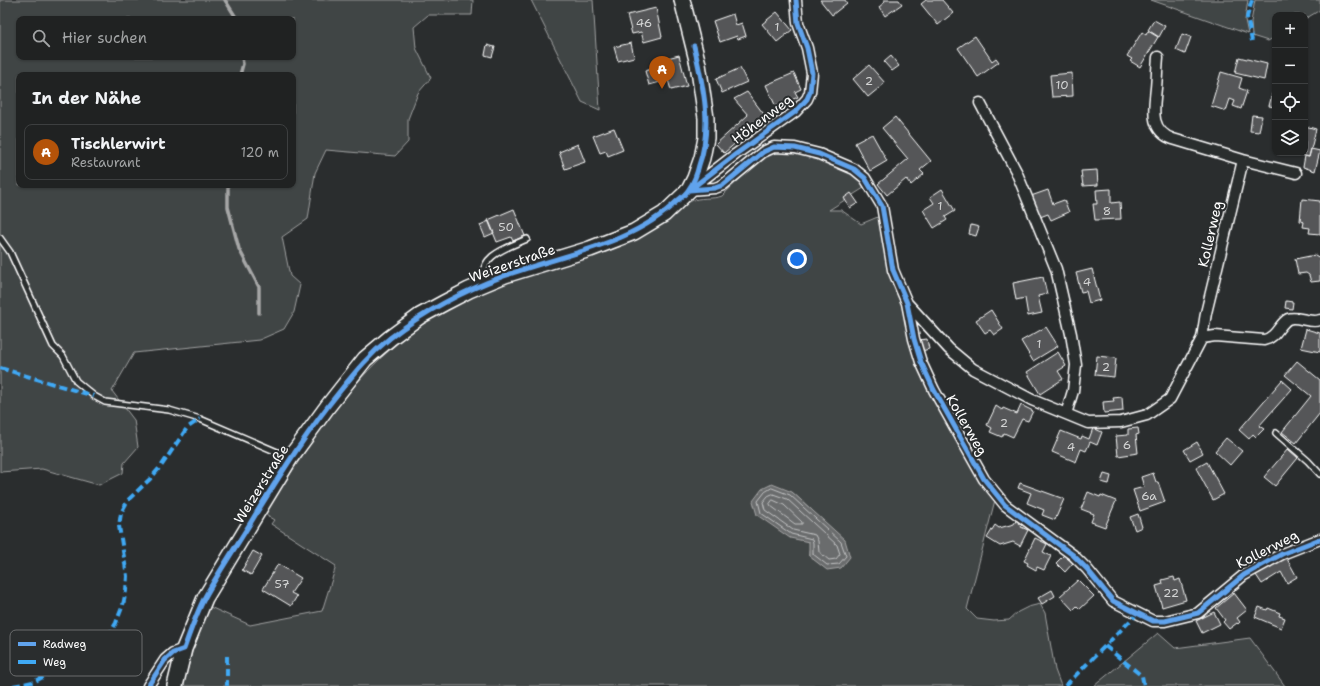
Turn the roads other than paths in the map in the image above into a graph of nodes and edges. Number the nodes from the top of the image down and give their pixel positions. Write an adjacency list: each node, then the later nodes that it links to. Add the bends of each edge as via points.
1 (682, 0): 7 (main road, Weizerstraße, via 698,64 706,118 702,158)
2 (796, 0): 7 (street, Höhenweg, via 798,22 812,73 807,99 787,119)
3 (1158, 57): 5 (street, via 1154,113 1159,130 1167,138)
4 (980, 103): 14 (street, via 1008,153 1056,269 1076,365 1074,391)
5 (1243, 160): 6 (street); 13 (street, Kollerweg)
6 (1296, 173)
7 (689, 190): 10 (main road, Weizerstraße, via 664,214 634,232); 11 (street, Kollerweg, via 723,185 760,154 774,147 805,150 848,166 865,178 881,203 893,270)
8 (0, 238): 16 (lane, via 10,252 53,346 63,356 76,381 94,396 105,402 169,410 200,419)
9 (526, 239): 10 (lane, via 493,255 484,270)
10 (486, 283): 16 (main road, Weizerstraße, via 420,316 365,359)
11 (907, 303): 14 (street, Kollerweg, via 949,349 969,366 1014,391); 18 (street, Kollerweg, via 916,349 926,375 990,488 1012,511 1072,555 1113,601 1153,621 1165,621 1198,613 1244,575 1282,554)
12 (1320, 320): 13 (street, via 1289,319 1272,336 1264,340 1215,336)
13 (1202, 338): 14 (street, Kollerweg, via 1170,399 1146,415 1121,422 1088,423)
14 (1066, 414)
15 (1276, 433): 17 (lane)
16 (290, 458): 19 (main road, Weizerstraße, via 205,598)
17 (1320, 474)
18 (1320, 539)
19 (184, 649): 20 (street, via 173,652 165,660); 21 (main road, Weizerstraße)
20 (148, 686)
21 (176, 686)

